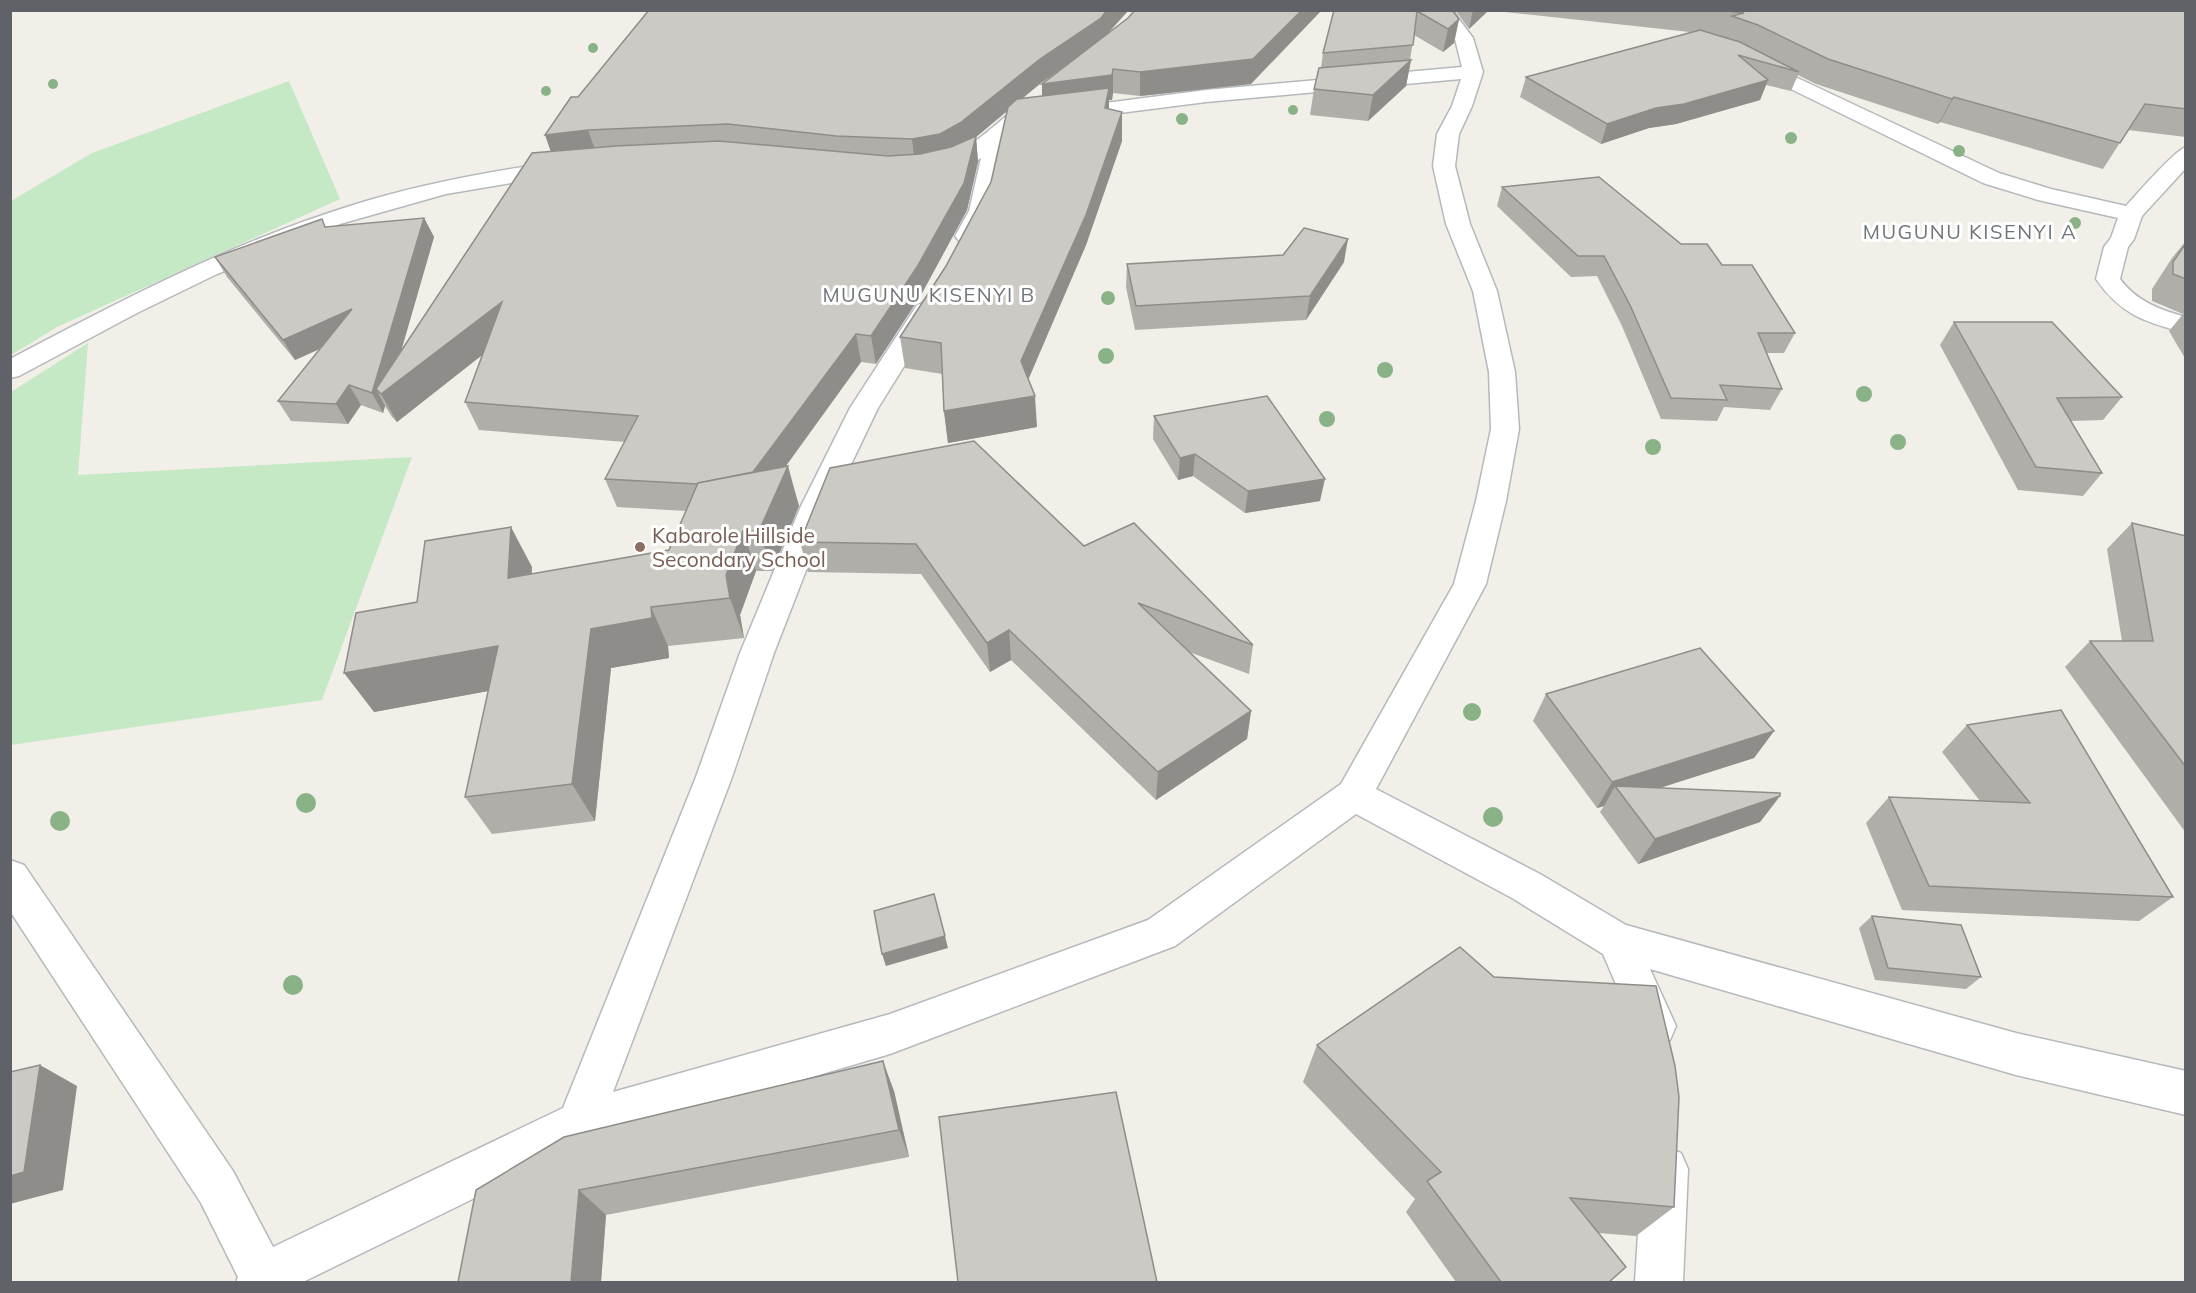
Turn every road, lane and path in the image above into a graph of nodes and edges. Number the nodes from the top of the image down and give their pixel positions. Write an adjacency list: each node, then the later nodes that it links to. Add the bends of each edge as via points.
1 (1442, 10): 3 (street, via 1464,38)
2 (1740, 56): 9 (street, via 1991,178)
3 (1473, 72): 5 (street, via 1206,96); 14 (street, via 1448,134 1444,166 1458,224 1485,291 1502,372 1505,429 1470,584)
4 (1034, 102): 5 (street)
5 (1005, 127): 8 (street, via 972,155 950,166); 10 (street, via 980,211)
6 (2186, 153): 9 (street)
7 (586, 166): 13 (street, via 480,180 332,219 223,263)
8 (915, 173)
9 (2131, 214): 12 (street, via 2116,247 2108,279 2116,292 2137,310)
10 (955, 258)
11 (940, 287): 19 (street, via 864,408 816,506)
12 (2186, 325)
13 (10, 370)
14 (1354, 795): 16 (street, via 1526,886); 19 (street, via 1161,933 890,1034)
15 (10, 877): 21 (street, via 217,1187)
16 (1617, 941): 17 (street, via 1656,1026); 18 (street, via 2016,1054)
17 (1659, 1061)
18 (2186, 1092)
19 (579, 1124): 21 (street)
20 (1667, 1131): 22 (street)
21 (262, 1280)
22 (1659, 1282)

